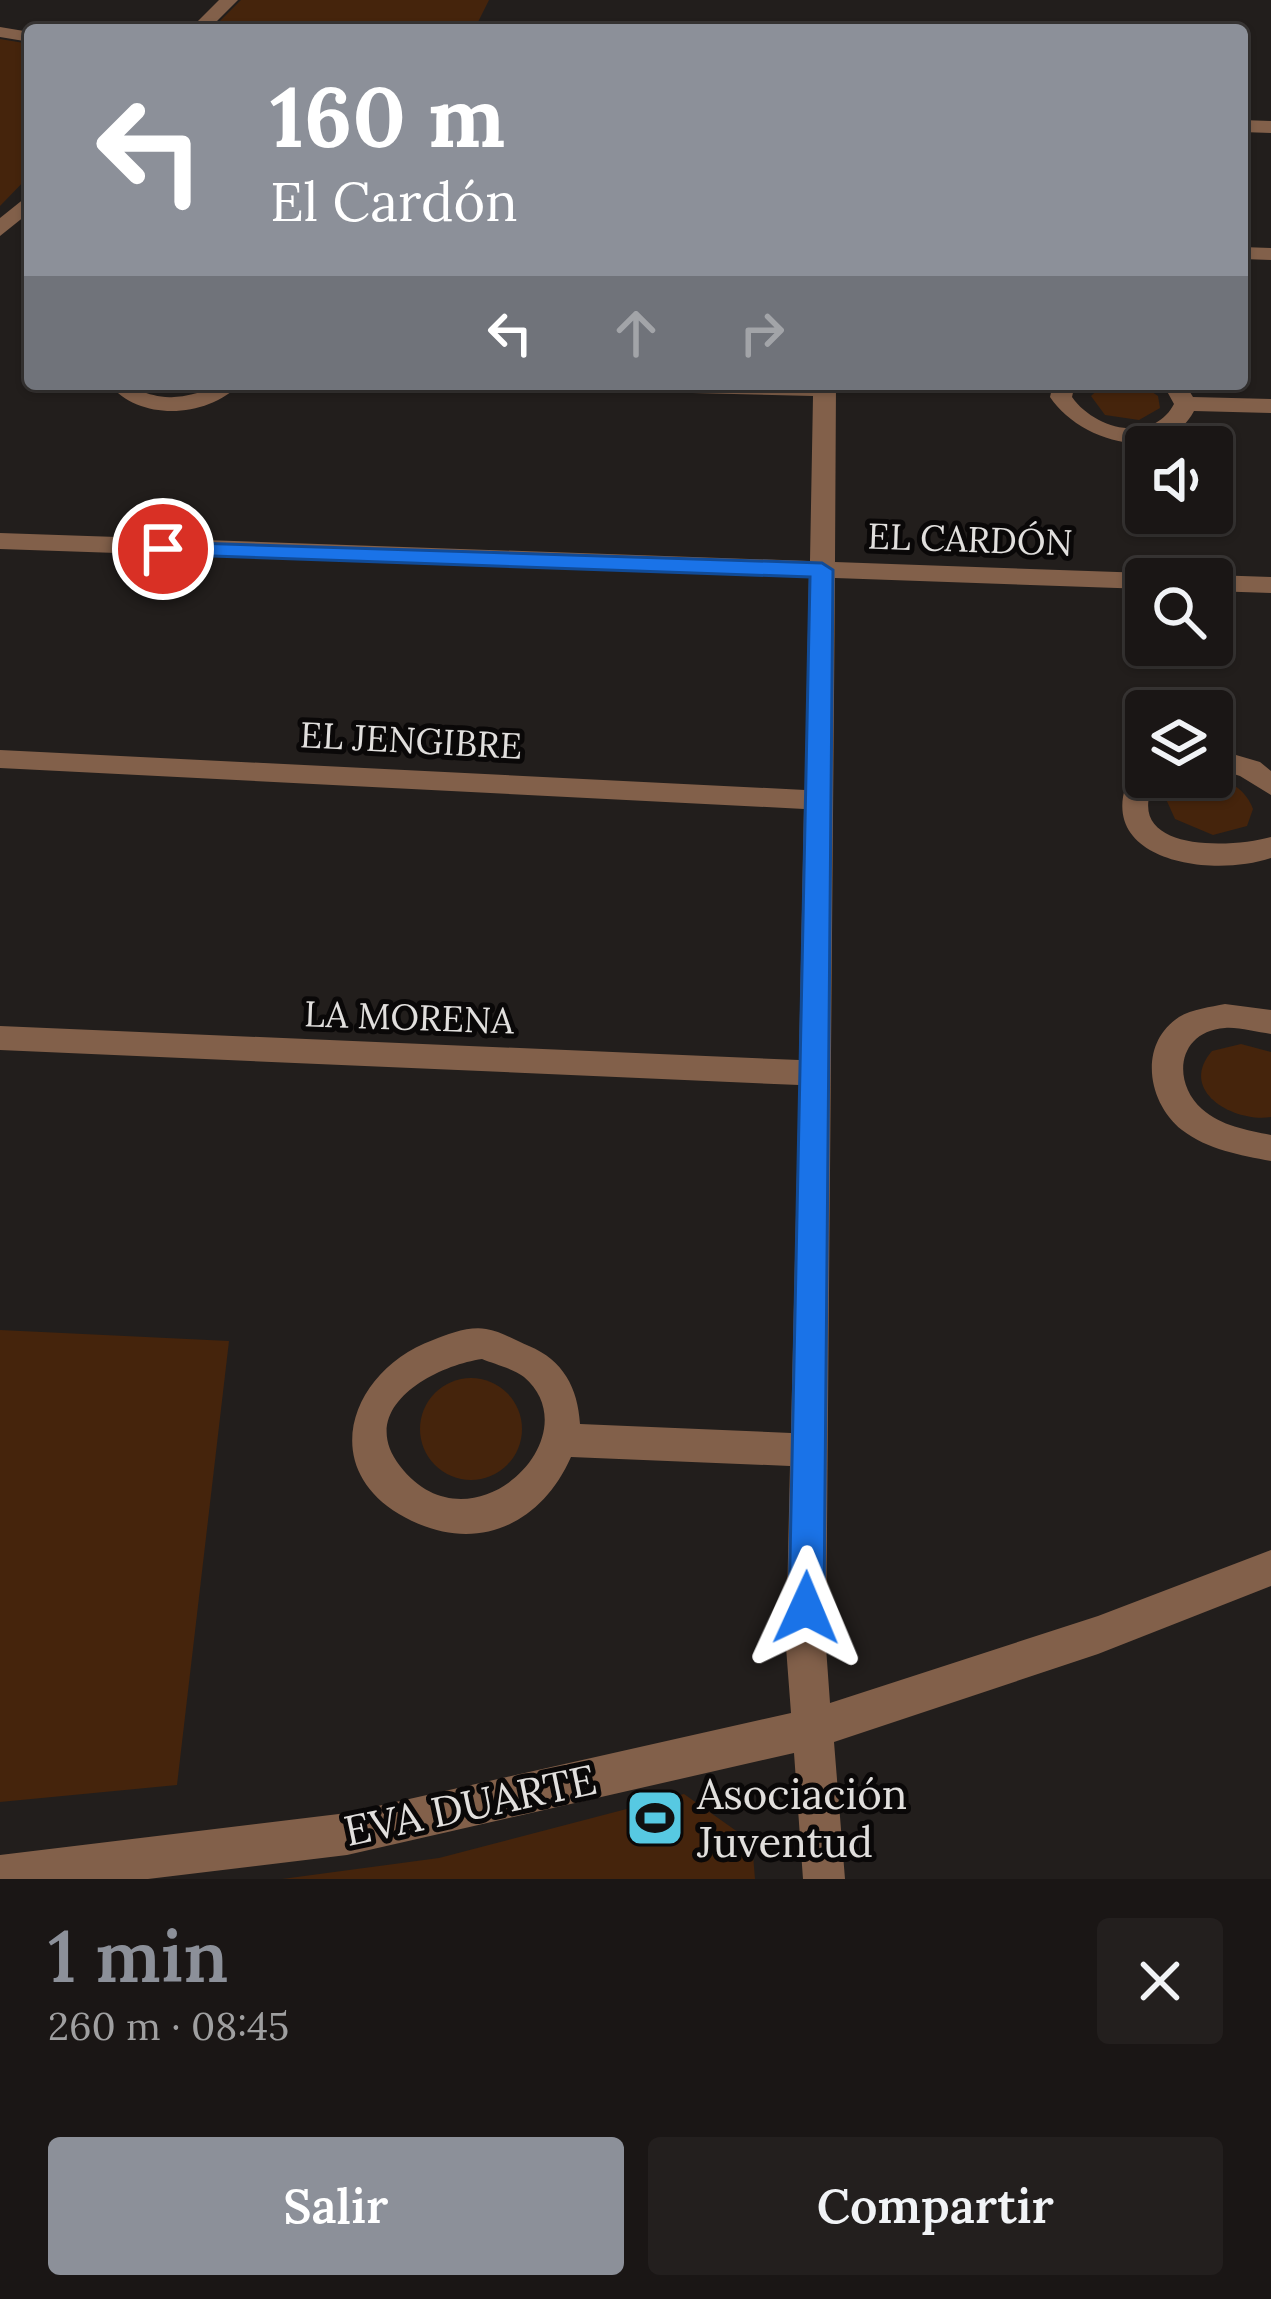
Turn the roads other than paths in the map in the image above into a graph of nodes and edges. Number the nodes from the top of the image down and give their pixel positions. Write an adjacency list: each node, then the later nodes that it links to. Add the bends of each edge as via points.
1 (229, 0): 2 (street)
2 (204, 24)
3 (24, 206): 4 (street)
4 (0, 230)
5 (126, 390): 6 (street, via 173,404)
6 (221, 390)
7 (824, 390): 12 (street)
8 (1064, 390): 9 (street, via 1077,419 1137,434 1173,425)
9 (1180, 394): 10 (street)
10 (1271, 406)
11 (0, 541): 12 (street, EL CARDÓN)
12 (822, 570): 13 (street, EL CARDÓN); 20 (street)
13 (1125, 580)
14 (1233, 584): 15 (street)
15 (1271, 585)
16 (0, 759): 20 (street, EL JENGIBRE)
17 (1233, 764): 18 (street)
18 (1271, 785)
19 (1133, 798): 21 (street, via 1154,838 1176,851 1228,861)
20 (818, 800): 24 (street)
21 (1271, 847)
22 (1271, 1022): 25 (street, via 1241,1015 1192,1023 1163,1054 1162,1076 1169,1099 1211,1136)
23 (0, 1038): 24 (street, LA MORENA)
24 (814, 1073): 27 (street)
25 (1271, 1148)
26 (563, 1440): 26 (street, via 555,1386 512,1350 483,1343 453,1345 400,1370 371,1421 384,1479 405,1500 452,1516 502,1510 531,1492); 27 (street)
27 (808, 1450): 29 (street)
28 (1271, 1568): 29 (street, EVA DUARTE, via 1099,1635)
29 (811, 1729): 30 (street, EVA DUARTE, via 347,1834); 31 (street)
30 (0, 1876)
31 (824, 1879)

